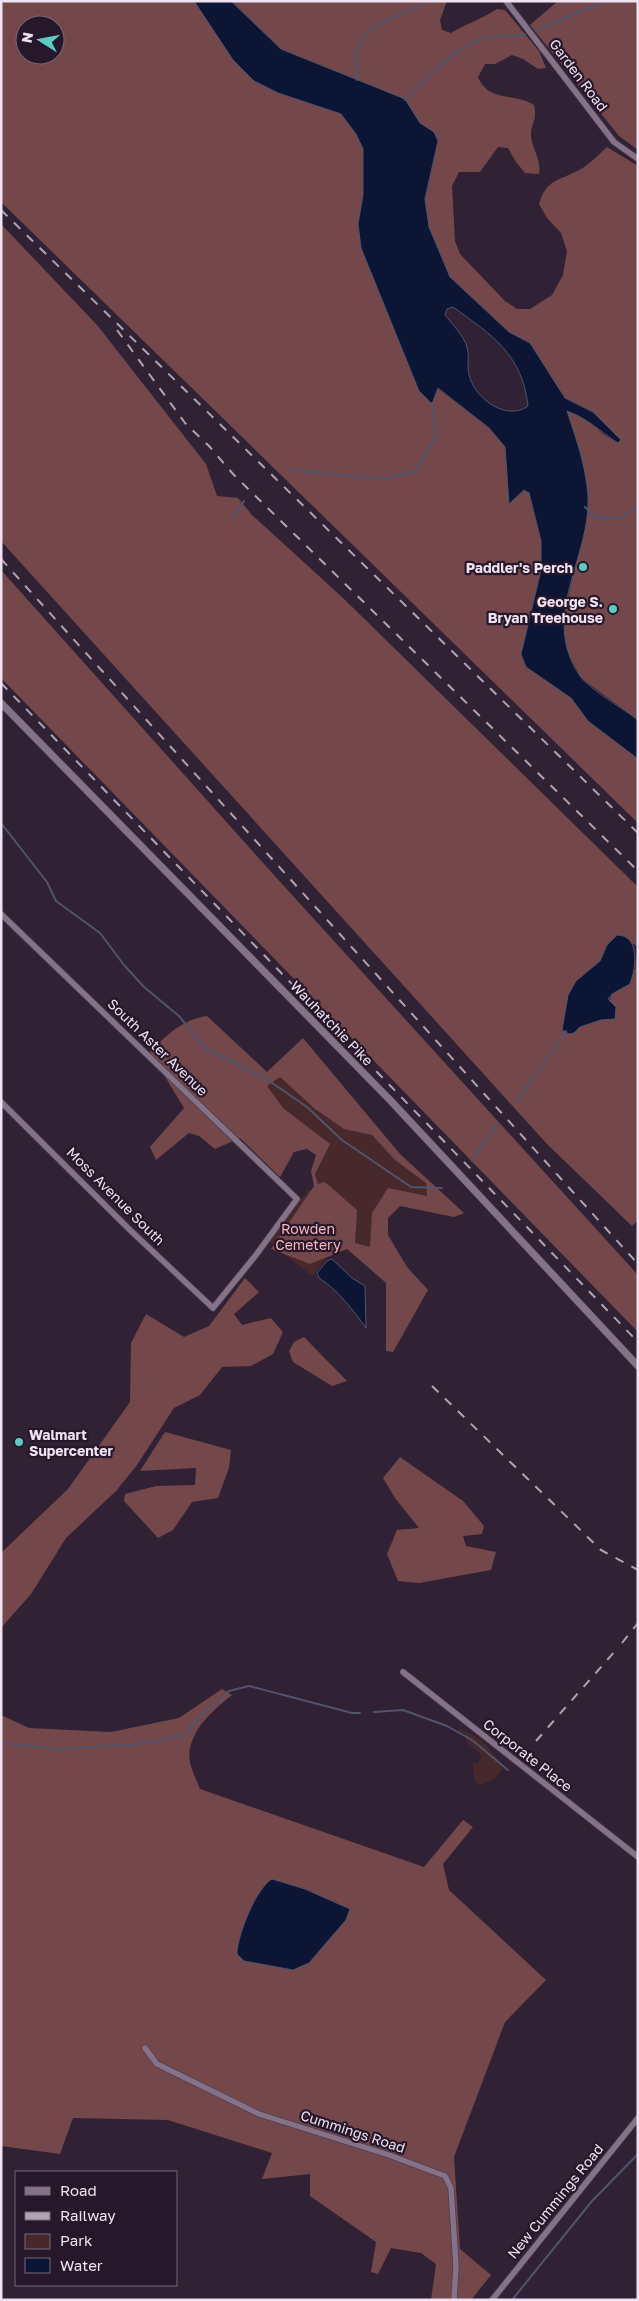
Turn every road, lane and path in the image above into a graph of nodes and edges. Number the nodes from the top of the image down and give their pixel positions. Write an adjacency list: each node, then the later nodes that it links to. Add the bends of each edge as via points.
1 (506, 1): 2 (street, Garden Road, via 614,142)
2 (638, 159)
3 (1, 703): 7 (street, Wauhatchie Pike, via 390,1100)
4 (1, 914): 6 (street, South Aster Avenue, via 297,1199)
5 (1, 1102): 6 (street, Moss Avenue South)
6 (213, 1308)
7 (638, 1366)
8 (404, 1672): 9 (street, Corporate Place)
9 (638, 1857)
10 (145, 2048): 12 (street, Cummings Road, via 157,2064 259,2114 445,2176 451,2188 452,2201 456,2266)
11 (638, 2118): 13 (street, New Cummings Road)
12 (454, 2300)
13 (492, 2300)

